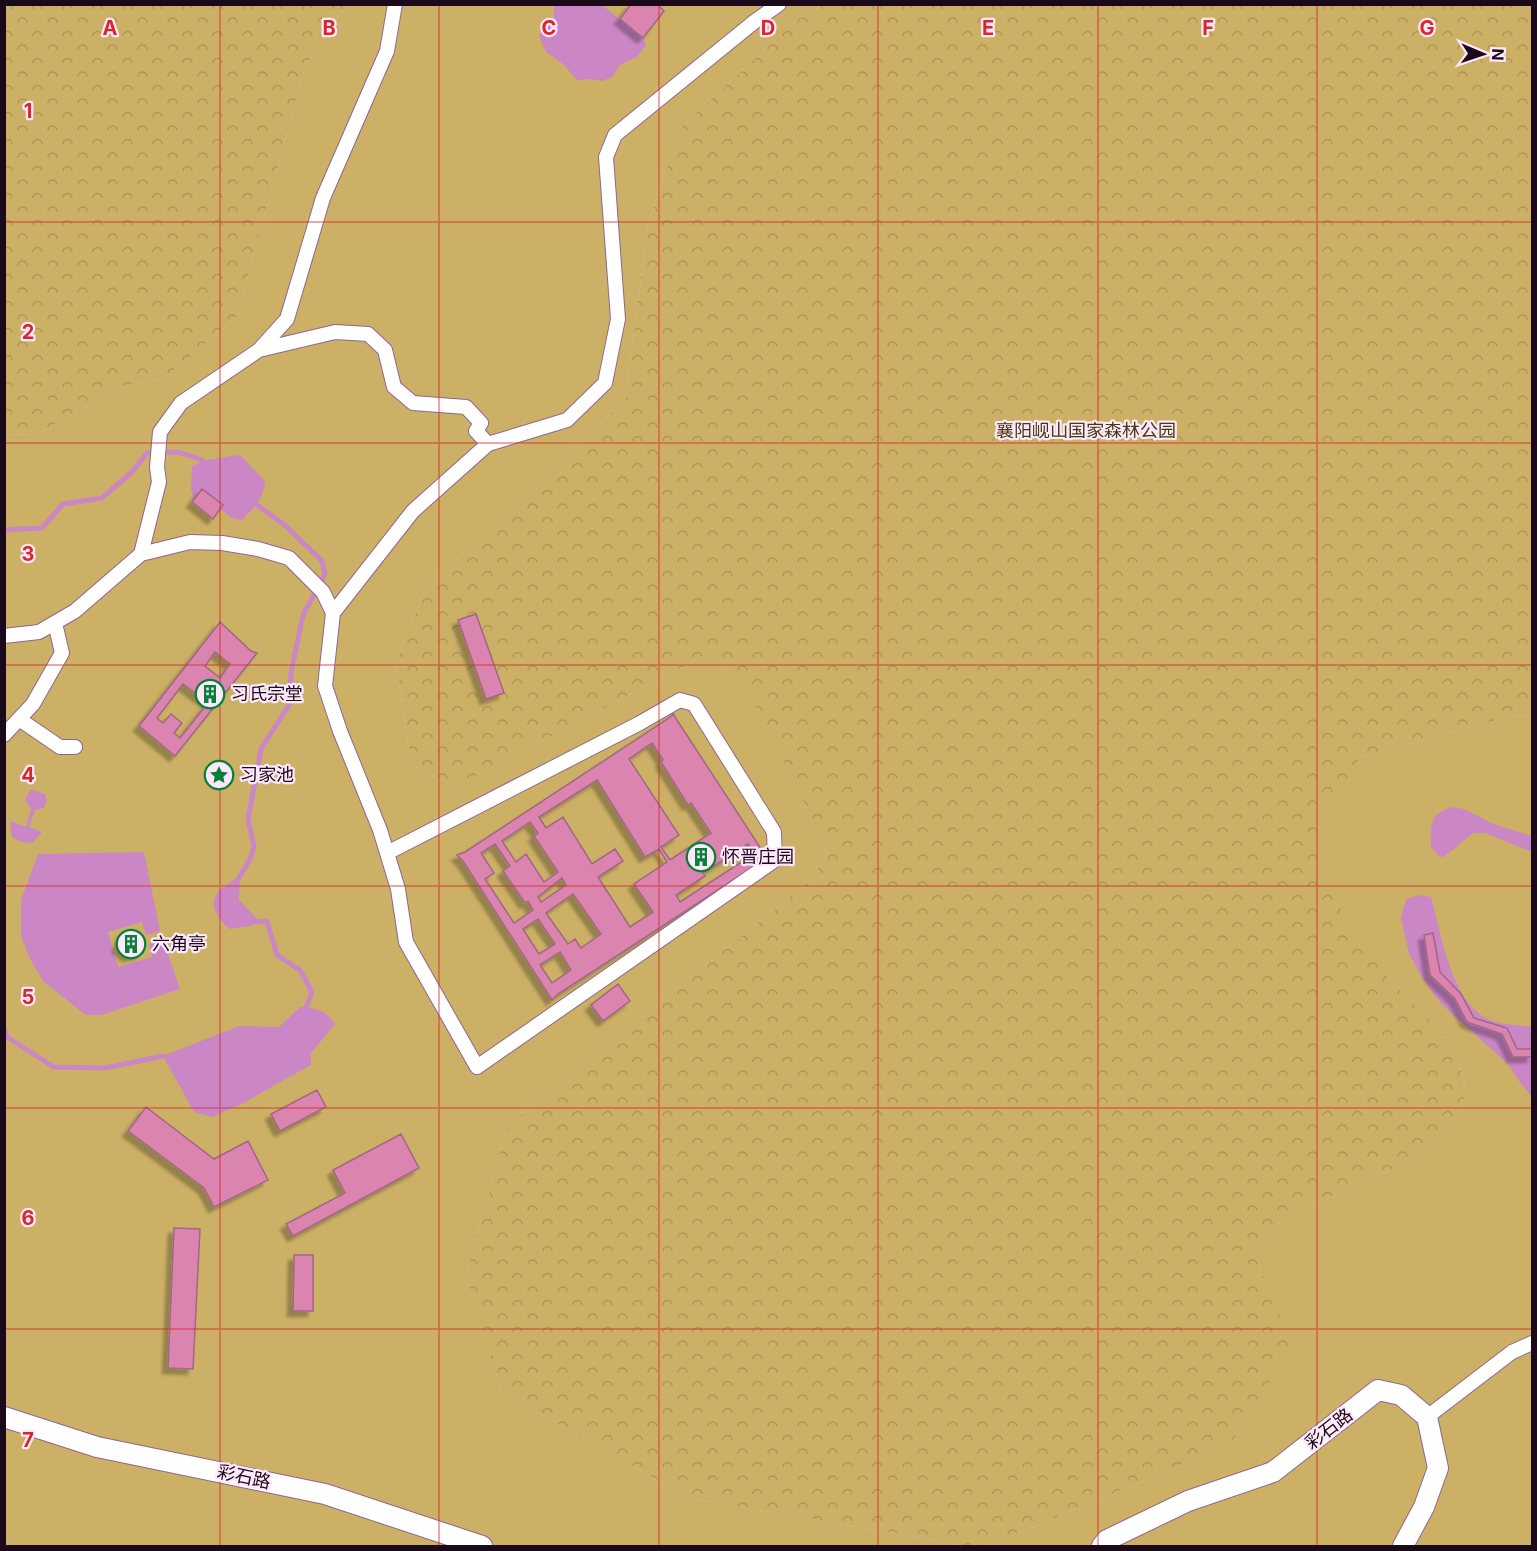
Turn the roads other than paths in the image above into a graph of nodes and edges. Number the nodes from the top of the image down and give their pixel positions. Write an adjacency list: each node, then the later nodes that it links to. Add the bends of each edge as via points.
1 (395, 4): 3 (street, via 387,51 323,198 287,320)
2 (779, 4): 4 (street, via 615,135 606,157 618,319 605,383 567,420)
3 (259, 350): 4 (street, via 335,332 368,334 385,350 394,387 413,403 466,407 481,423 476,431); 5 (street, via 182,403 160,432 159,482)
4 (488, 444): 6 (street, via 413,511)
5 (141, 554): 6 (street, via 190,542 258,549 289,558 323,592); 7 (street, via 75,611)
6 (333, 613): 12 (street, via 325,686)
7 (55, 623): 8 (street, via 39,632); 9 (street, via 62,653)
8 (4, 636)
9 (20, 719): 10 (street); 11 (street, via 60,747)
10 (4, 735)
11 (75, 747)
12 (387, 853): 12 (street, via 398,889 406,942 477,1066 775,860 774,832 694,704 680,700)
13 (1533, 1343): 15 (street, via 1512,1352)
14 (4, 1417): 16 (street, 彩石路, via 97,1447 325,1494)
15 (1427, 1417): 17 (street, 彩石路, via 1401,1395 1378,1390 1273,1472 1188,1501); 18 (street, via 1438,1468)
16 (482, 1546)
17 (1102, 1546)
18 (1404, 1546)

